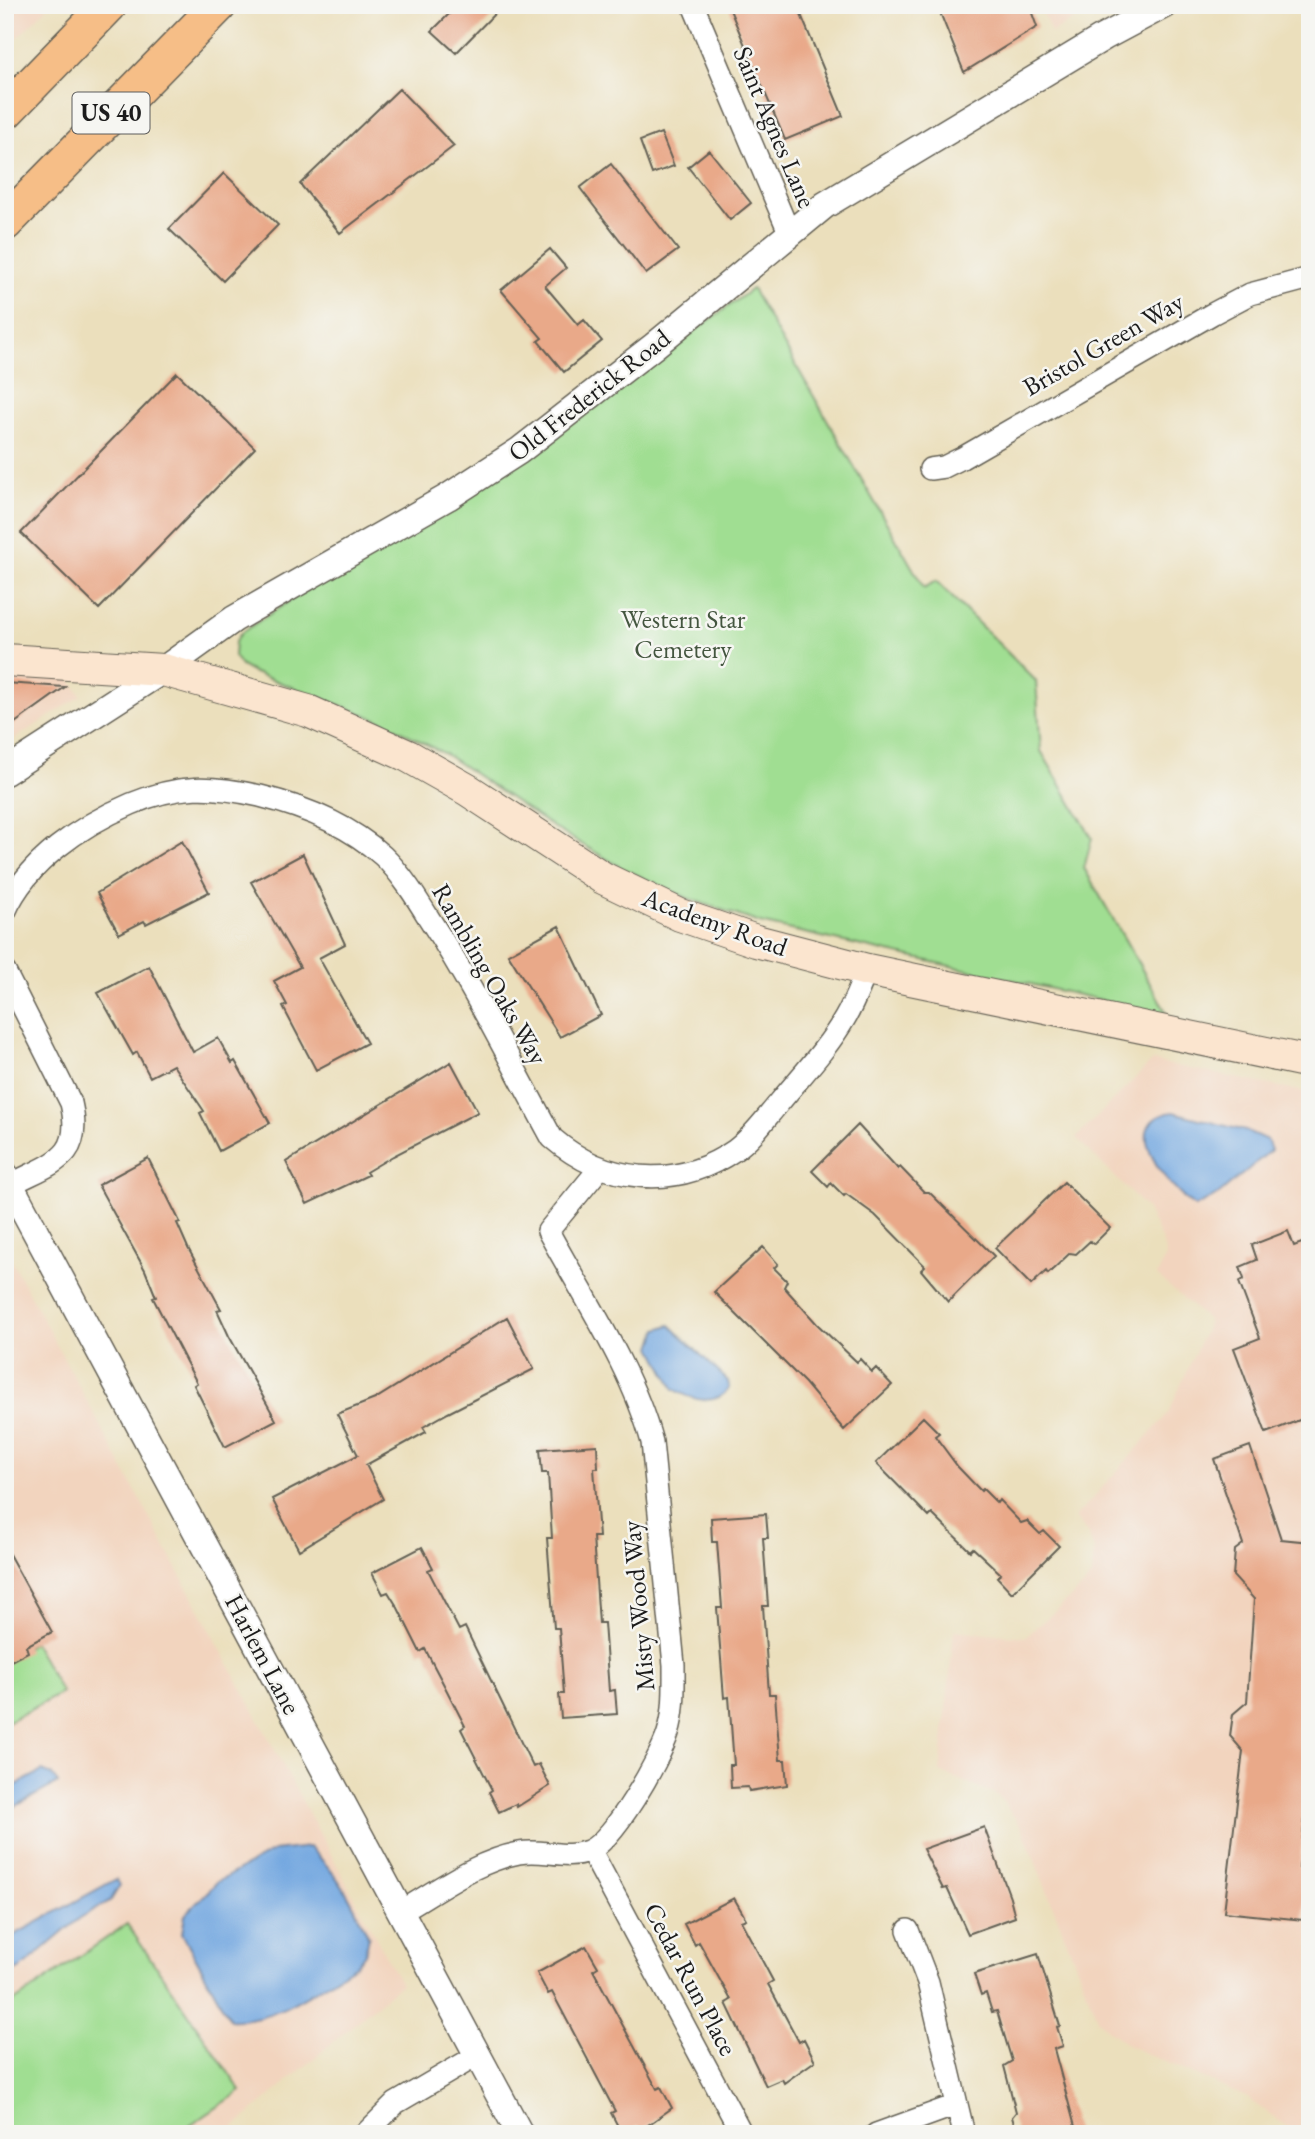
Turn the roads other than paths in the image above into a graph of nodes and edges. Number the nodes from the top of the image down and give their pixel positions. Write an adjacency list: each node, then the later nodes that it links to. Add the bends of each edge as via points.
1 (109, 5): 5 (main road, US 40)
2 (219, 5): 6 (main road, US 40)
3 (693, 5): 7 (street, Saint Agnes Lane)
4 (1164, 5): 7 (street, Old Frederick Road, via 948,130)
5 (5, 112)
6 (5, 223)
7 (789, 232): 11 (street, Old Frederick Road, via 519,451 448,497 234,619)
8 (1310, 278): 9 (street, Bristol Green Way, via 1250,294 962,458)
9 (930, 469)
10 (5, 660): 11 (main road, Academy Road)
11 (163, 670): 12 (street, Old Frederick Road); 14 (main road, Academy Road, via 257,694 355,730 468,790 603,878 680,915)
12 (5, 772)
13 (5, 912): 17 (street, Rambling Oaks Way, via 13,893 37,865 66,841 110,813 154,794 194,786 235,790 339,824 384,857 421,905 552,1138)
14 (867, 970): 16 (main road, Academy Road); 17 (street, Rambling Oaks Way, via 845,1018 826,1045 735,1150 670,1174 649,1177)
15 (5, 972): 18 (street, via 71,1103 76,1123 74,1140 63,1156)
16 (1310, 1062)
17 (599, 1170): 19 (street, Misty Wood Way, via 548,1231 631,1385 649,1432 675,1700 668,1734 653,1766 609,1833)
18 (8, 1180): 20 (street, Harlem Lane)
19 (591, 1851): 20 (street, via 568,1856 523,1852 501,1857); 26 (street, Cedar Run Place)
20 (400, 1912): 22 (street, Harlem Lane)
21 (908, 1930): 23 (street, via 928,1982)
22 (478, 2055): 24 (street, via 396,2103); 25 (street, Harlem Lane)
23 (956, 2105): 27 (street); 28 (street)
24 (365, 2134)
25 (520, 2134)
26 (742, 2134)
27 (876, 2134)
28 (964, 2134)

